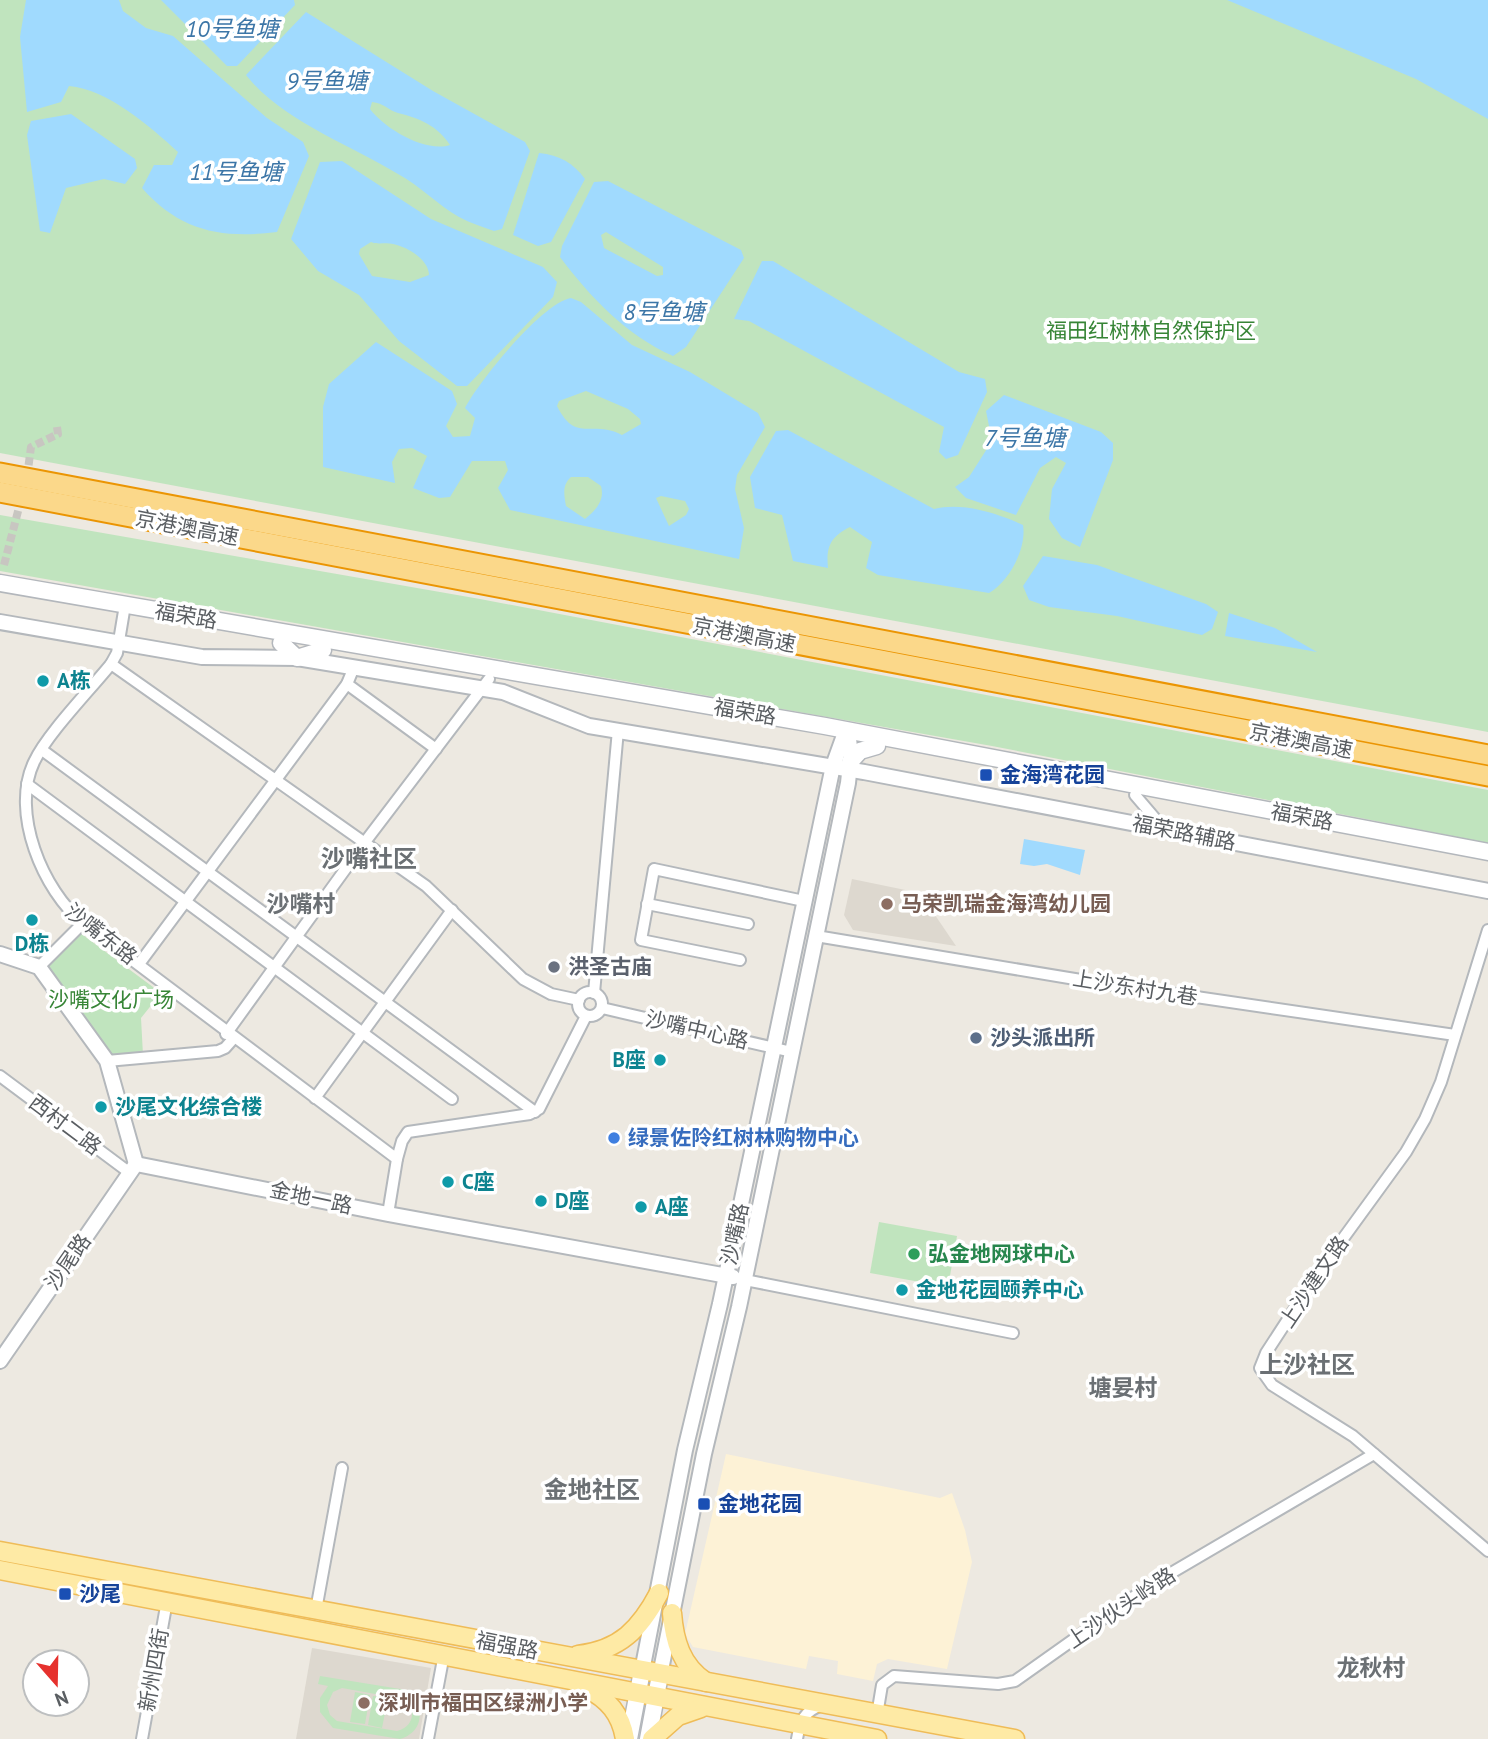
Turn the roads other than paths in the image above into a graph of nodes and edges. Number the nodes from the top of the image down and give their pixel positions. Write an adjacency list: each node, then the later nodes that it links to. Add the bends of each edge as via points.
1 (0, 473): 20 (highway, 京港澳高速)
2 (0, 492): 25 (highway, 京港澳高速)
3 (0, 583): 5 (main road, 福荣路)
4 (0, 594): 5 (main road, 福荣路)
5 (124, 610): 7 (street, 沙嘴东路); 8 (main road, 福荣路); 16 (main road, 福荣路)
6 (0, 622): 7 (street, 福荣路辅路)
7 (118, 642): 10 (street, 福荣路辅路, via 210,658); 11 (street, 沙嘴东路)
8 (281, 643): 9 (main road, 福荣路); 10 (main road)
9 (323, 650): 10 (main road); 14 (main road, 福荣路)
10 (298, 658): 12 (street, 福荣路辅路)
11 (111, 664): 19 (street, 沙嘴东路); 26 (street)
12 (354, 667): 13 (street); 14 (street, 福荣路辅路)
13 (347, 684): 18 (street); 26 (street)
14 (486, 684): 15 (street, 福荣路辅路, via 582,724); 16 (main road, 福荣路); 18 (street)
15 (618, 730): 21 (street, 福荣路辅路); 51 (street)
16 (846, 736): 17 (main road, 福荣路); 22 (street, 沙嘴路); 23 (street, 沙嘴路); 33 (main road, 福荣路)
17 (877, 746): 22 (main road, via 860,751); 28 (main road, 福荣路)
18 (436, 749): 32 (street)
19 (43, 750): 27 (street, 沙嘴东路); 35 (street)
20 (1488, 755)
21 (802, 761): 23 (street, 福荣路辅路); 30 (street, via 817,775)
22 (850, 765): 23 (street, 福荣路辅路); 24 (street, 福荣路辅路); 29 (street, 沙嘴路)
23 (833, 766): 30 (street, 沙嘴路)
24 (880, 775): 29 (street, via 859,784); 31 (street, 福荣路辅路)
25 (1488, 776)
26 (275, 780): 32 (street); 35 (street)
27 (27, 784): 37 (street); 41 (street, 沙嘴东路, via 28,818 45,880)
28 (1135, 795): 31 (street); 34 (main road, 福荣路)
29 (844, 802): 44 (street, 沙嘴路)
30 (824, 805): 38 (street, 沙嘴路)
31 (1164, 829): 36 (street, 福荣路辅路)
32 (365, 842): 40 (street); 45 (street)
33 (1488, 852)
34 (1488, 862)
35 (208, 871): 37 (street); 45 (street)
36 (1488, 891)
37 (186, 901): 48 (street); 50 (street)
38 (804, 901): 39 (street, via 654,869); 59 (street, 沙嘴路)
39 (647, 904): 42 (street); 47 (street, via 641,940)
40 (452, 910): 52 (street, via 523,978 551,994); 53 (street)
41 (83, 923): 48 (street, 沙嘴东路); 49 (street)
42 (748, 924)
43 (1488, 930): 57 (street, 上沙建文路)
44 (816, 936): 57 (street, 上沙东村九巷); 60 (street, 沙嘴路)
45 (296, 937): 50 (street); 53 (street)
46 (0, 954): 49 (street)
47 (740, 960)
48 (139, 964): 58 (street, 沙嘴东路)
49 (39, 967): 61 (street)
50 (273, 968): 56 (street); 58 (street)
51 (594, 993): 52 (street, via 583,994); 54 (street)
52 (579, 1000): 55 (street)
53 (386, 1001): 56 (street); 65 (street)
54 (602, 1008): 55 (street); 59 (street, 沙嘴中心路)
55 (586, 1016): 65 (street)
56 (362, 1034): 63 (street); 64 (street)
57 (1455, 1035): 73 (street, 上沙建文路, via 1433,1102 1416,1136 1318,1273 1261,1363 1263,1375 1272,1385)
58 (230, 1036): 61 (street, via 225,1048 218,1051); 63 (street, 沙嘴东路)
59 (774, 1048): 60 (street, 沙嘴中心路); 69 (street, 沙嘴路)
60 (792, 1052): 70 (street, 沙嘴路)
61 (107, 1061): 67 (street)
62 (0, 1076): 67 (street, 西村二路)
63 (315, 1098): 66 (street, 沙嘴东路)
64 (452, 1099)
65 (535, 1112): 66 (street, via 408,1132)
66 (397, 1159): 68 (street)
67 (133, 1168): 68 (street, 金地一路); 72 (street, 沙尾路)
68 (388, 1214): 69 (street, 金地一路)
69 (726, 1276): 70 (street, 金地一路); 78 (street, 沙嘴路, via 685,1450)
70 (745, 1280): 71 (street); 81 (street, 沙嘴路)
71 (1013, 1333)
72 (1, 1358)
73 (1374, 1454): 76 (street, 上沙建文路); 91 (street, 上沙伙头岭路, via 1149,1587 1015,1681 998,1685 894,1676 882,1685)
74 (342, 1468): 80 (street)
75 (4, 1551): 77 (main road); 80 (main road, 福强路)
76 (1488, 1551)
77 (2, 1570): 79 (main road, 福强路)
78 (659, 1593): 83 (main road, via 637,1630 625,1640 594,1653); 84 (street, 沙嘴路)
79 (167, 1601): 82 (main road, 福强路); 93 (street, 新州四街)
80 (316, 1610): 83 (main road, 福强路)
81 (672, 1613): 84 (street, 沙嘴路); 86 (main road, via 679,1650)
82 (444, 1654): 85 (main road, 福强路); 94 (street)
83 (561, 1656): 84 (main road, 福强路)
84 (651, 1673): 86 (main road, 福强路); 87 (main road, 沙嘴路); 88 (main road, 沙嘴路)
85 (560, 1677): 87 (main road, 福强路); 95 (main road, via 607,1701)
86 (709, 1684): 89 (main road, 福强路)
87 (638, 1693): 88 (main road, 福强路); 95 (main road, 沙嘴路)
88 (656, 1697): 90 (main road, 福强路); 96 (main road, 沙嘴路)
89 (824, 1705): 91 (main road, 福强路); 92 (street, via 806,1713)
90 (712, 1709): 92 (main road, 福强路); 96 (main road, via 682,1714)
91 (877, 1715): 98 (main road, 福强路)
92 (798, 1732): 97 (main road, 福强路)
93 (142, 1739)
94 (428, 1739)
95 (627, 1739)
96 (650, 1739)
97 (877, 1739)
98 (1015, 1739)

